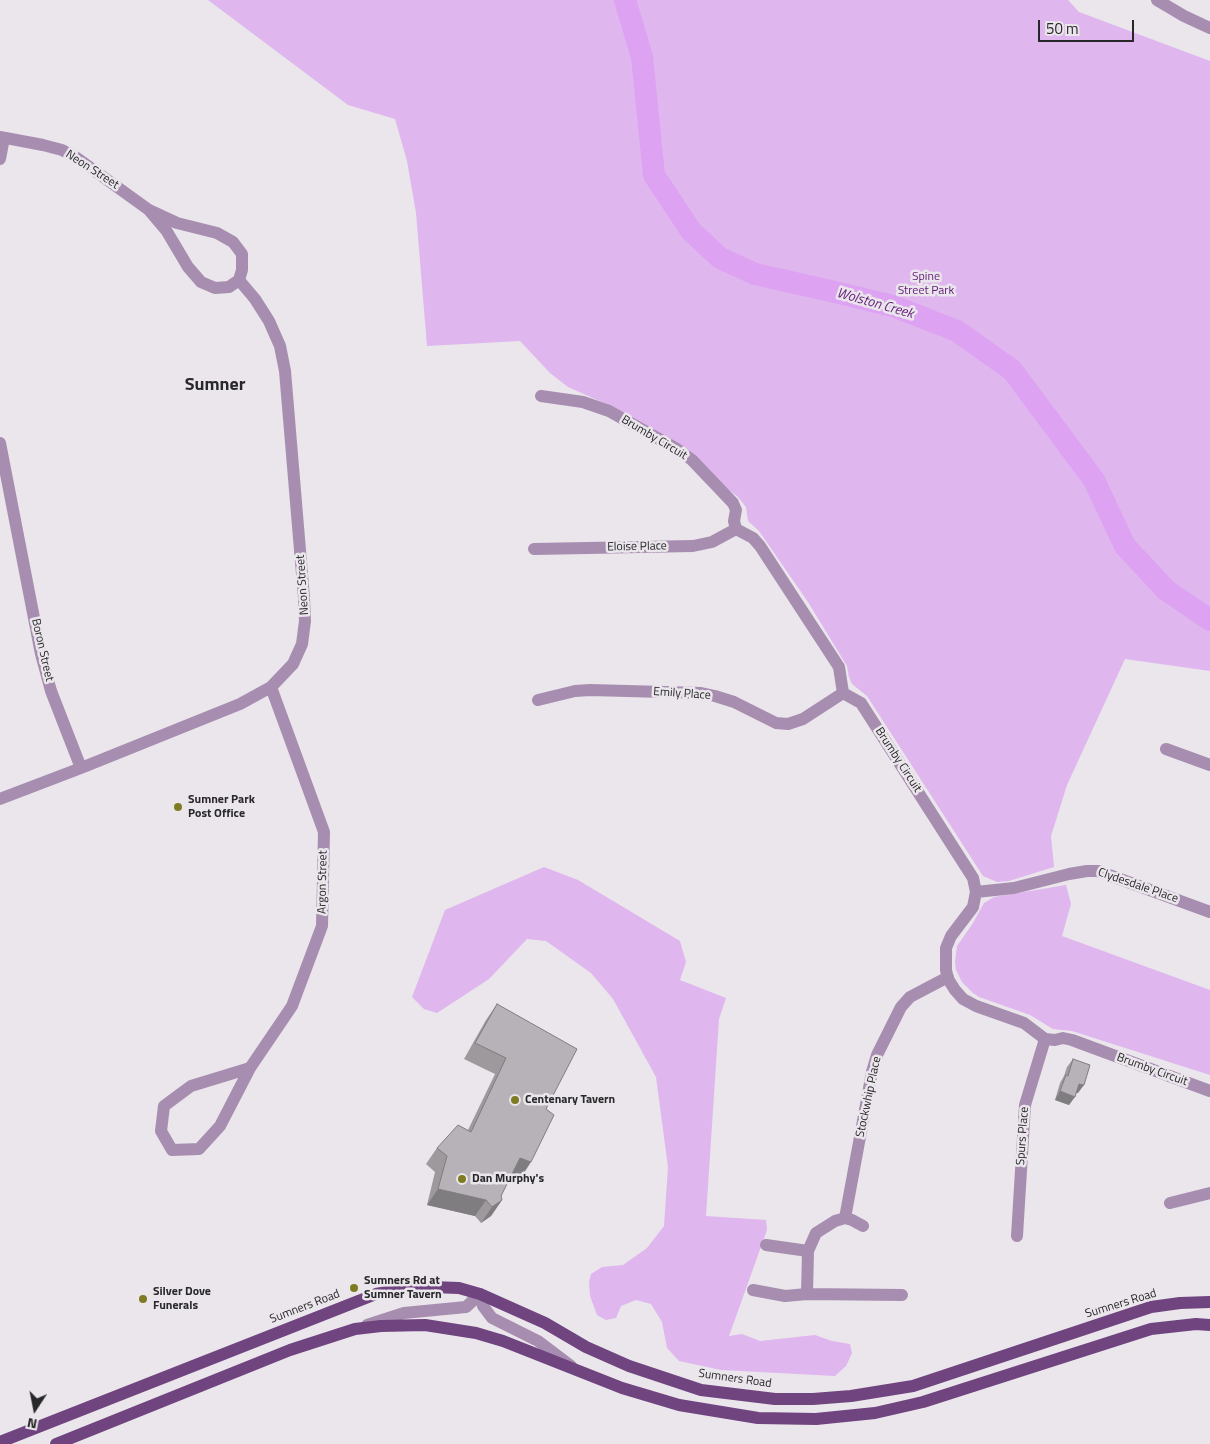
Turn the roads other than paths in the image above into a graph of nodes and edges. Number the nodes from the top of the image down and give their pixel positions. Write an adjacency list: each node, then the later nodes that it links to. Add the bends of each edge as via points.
1 (1157, 0): 2 (street)
2 (1210, 28)
3 (2, 138): 4 (street); 5 (street, Neon Street, via 62,150)
4 (0, 159)
5 (149, 210): 6 (street, Neon Street, via 201,282 215,288 229,287); 6 (street, Neon Street, via 177,223 217,233 233,242 242,254)
6 (238, 280): 11 (street, Neon Street, via 270,320 280,346 285,371 304,598 302,644 293,664)
7 (541, 396): 9 (street, Brumby Circuit, via 598,406 677,449 733,503)
8 (0, 443): 16 (street, Boron Street, via 41,654 51,691)
9 (736, 529): 10 (street, Eloise Place, via 712,542 693,546); 12 (street, via 760,546 839,667)
10 (534, 549)
11 (270, 687): 16 (street, Neon Street, via 240,704); 22 (street, Argon Street, via 324,832 322,926 292,1006)
12 (844, 693): 13 (street, Emily Place, via 803,719 788,724 776,723 734,702 701,693 590,690); 18 (street, Brumby Circuit, via 861,703 967,867)
13 (538, 700)
14 (1166, 750): 15 (street)
15 (1210, 765)
16 (81, 768): 17 (street)
17 (0, 799)
18 (976, 892): 19 (street, Clydesdale Place, via 1014,888 1070,874 1098,871); 20 (street, via 973,907 946,948)
19 (1210, 912)
20 (948, 977): 21 (street, via 955,990 976,1006 1024,1023); 26 (street, Stockwhip Place, via 910,997 901,1007 877,1055)
21 (1045, 1039): 23 (street, Brumby Circuit, via 1072,1040); 28 (street, Spurs Place, via 1025,1105)
22 (250, 1068): 22 (street, Argon Street, via 220,1126 199,1149 172,1150 161,1131 164,1106 192,1086)
23 (1210, 1091)
24 (1210, 1193): 25 (street)
25 (1170, 1203)
26 (845, 1218): 27 (street); 30 (street, via 816,1233)
27 (863, 1226)
28 (1017, 1236)
29 (766, 1245): 30 (street)
30 (808, 1251): 33 (street)
31 (753, 1290): 33 (street, via 785,1296)
32 (480, 1294): 35 (main road, Sumners Road, via 630,1366 701,1390 775,1399 851,1396 913,1386 1151,1307); 37 (street, via 466,1307 404,1313); 38 (main road, Sumners Road, via 459,1288 431,1287 376,1294); 40 (street, via 483,1306 492,1318 538,1341)
33 (807, 1294): 34 (street)
34 (902, 1296)
35 (1210, 1302)
36 (1210, 1326): 40 (main road, via 1196,1324 1151,1330 923,1402 875,1413 816,1419 758,1418 679,1405 622,1388)
37 (354, 1329): 39 (main road); 40 (main road, via 424,1325 457,1329 503,1341)
38 (243, 1346): 39 (main road); 41 (main road, Sumners Road)
39 (251, 1366): 42 (main road)
40 (575, 1369)
41 (0, 1442)
42 (56, 1444)

